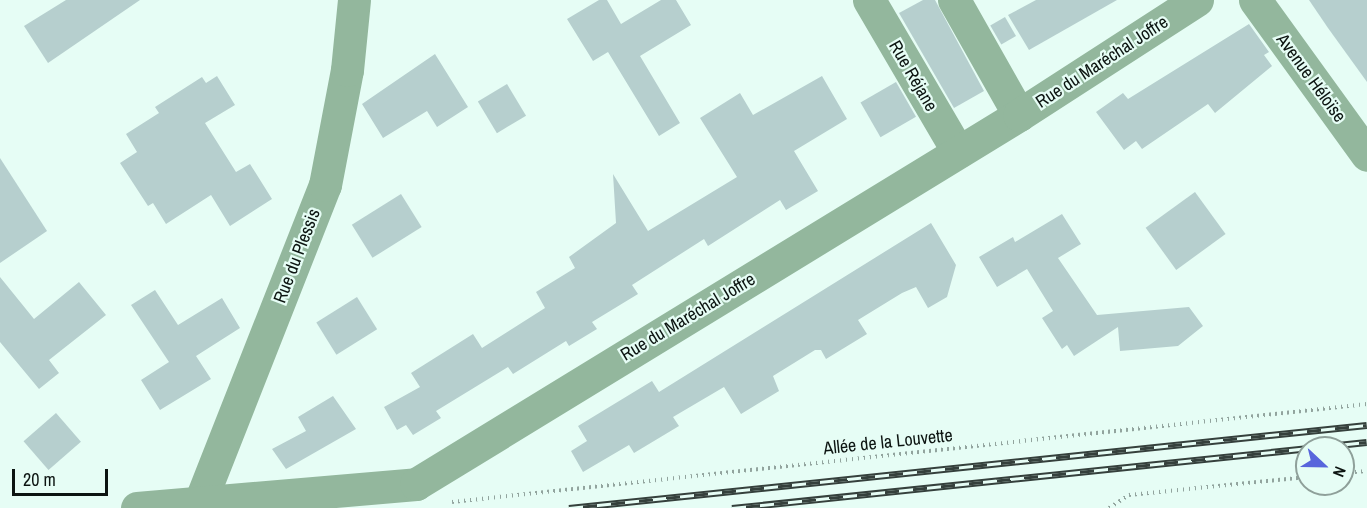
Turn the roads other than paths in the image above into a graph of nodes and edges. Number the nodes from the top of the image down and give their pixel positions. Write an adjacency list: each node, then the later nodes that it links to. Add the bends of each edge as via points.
1 (354, 0): 9 (street, Rue du Plessis, via 347,70 325,185)
2 (869, 0): 7 (street, Rue Réjane)
3 (954, 0): 6 (street)
4 (1197, 0): 6 (street, Rue du Maréchal Joffre)
5 (1255, 0): 8 (street, Avenue Héloïse)
6 (1019, 115): 7 (street, Rue du Maréchal Joffre)
7 (958, 152): 9 (street, Rue du Maréchal Joffre, via 416,484 238,502)
8 (1367, 155)
9 (200, 502): 10 (street, Rue du Maréchal Joffre)
10 (137, 508)

